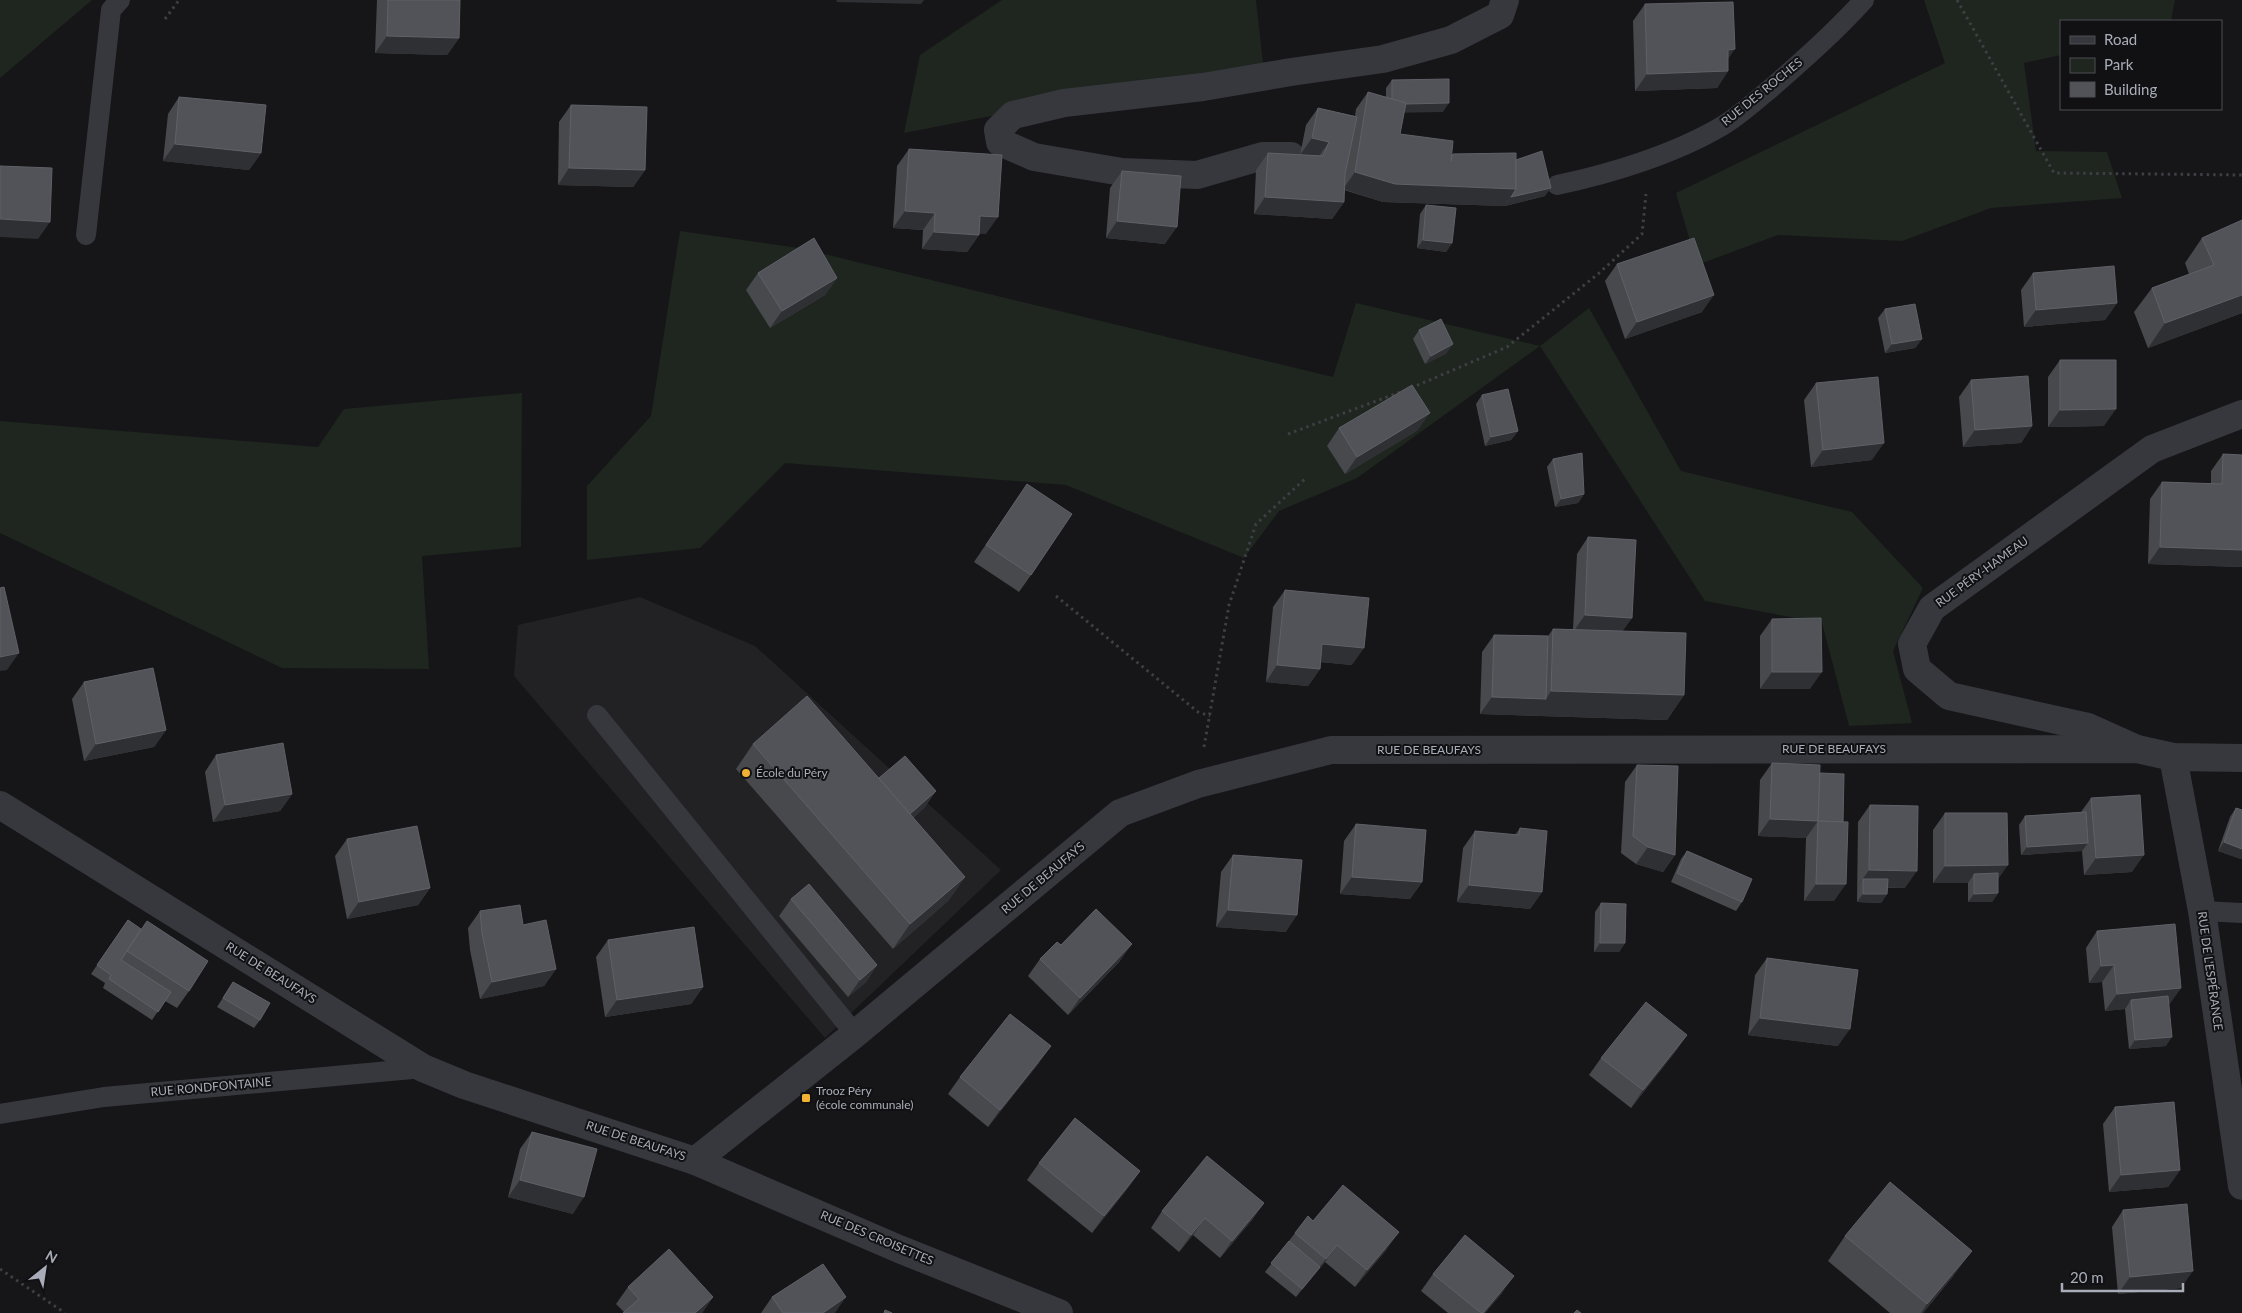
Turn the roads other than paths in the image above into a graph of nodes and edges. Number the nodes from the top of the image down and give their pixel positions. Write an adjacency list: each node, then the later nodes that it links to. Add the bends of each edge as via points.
1 (120, 0): 6 (lane, via 110,10)
2 (1505, 0): 4 (street, via 1500,15 1451,40 1383,59 1203,87 1064,103 1013,115 998,130 1000,142 1034,157 1122,172 1197,174 1263,156)
3 (1864, 0): 5 (lane, RUE DES ROCHES, via 1790,71 1734,118 1697,139 1638,162)
4 (1291, 156)
5 (1557, 185)
6 (86, 235)
7 (2242, 414): 9 (street, RUE PÉRY-HAMEAU, via 2152,449 1932,608 1912,644 1918,669 1948,696 2088,727)
8 (597, 715): 15 (lane)
9 (2137, 749): 10 (street, RUE DE BEAUFAYS); 15 (street, RUE DE BEAUFAYS, via 1331,750 1198,784 1120,813)
10 (2173, 757): 11 (street, RUE DE BEAUFAYS); 13 (street, RUE DE L'ESPÉRANCE)
11 (2242, 758)
12 (0, 805): 16 (street, RUE DE BEAUFAYS)
13 (2202, 911): 14 (lane); 19 (street, RUE DE L'ESPÉRANCE)
14 (2242, 913)
15 (855, 1034): 18 (street, RUE DE BEAUFAYS)
16 (423, 1068): 17 (lane, RUE RONDFONTAINE, via 104,1097); 18 (street, RUE DE BEAUFAYS, via 464,1085)
17 (0, 1114)
18 (695, 1161): 20 (street, RUE DES CROISETTES, via 899,1249)
19 (2242, 1186)
20 (1059, 1313)

